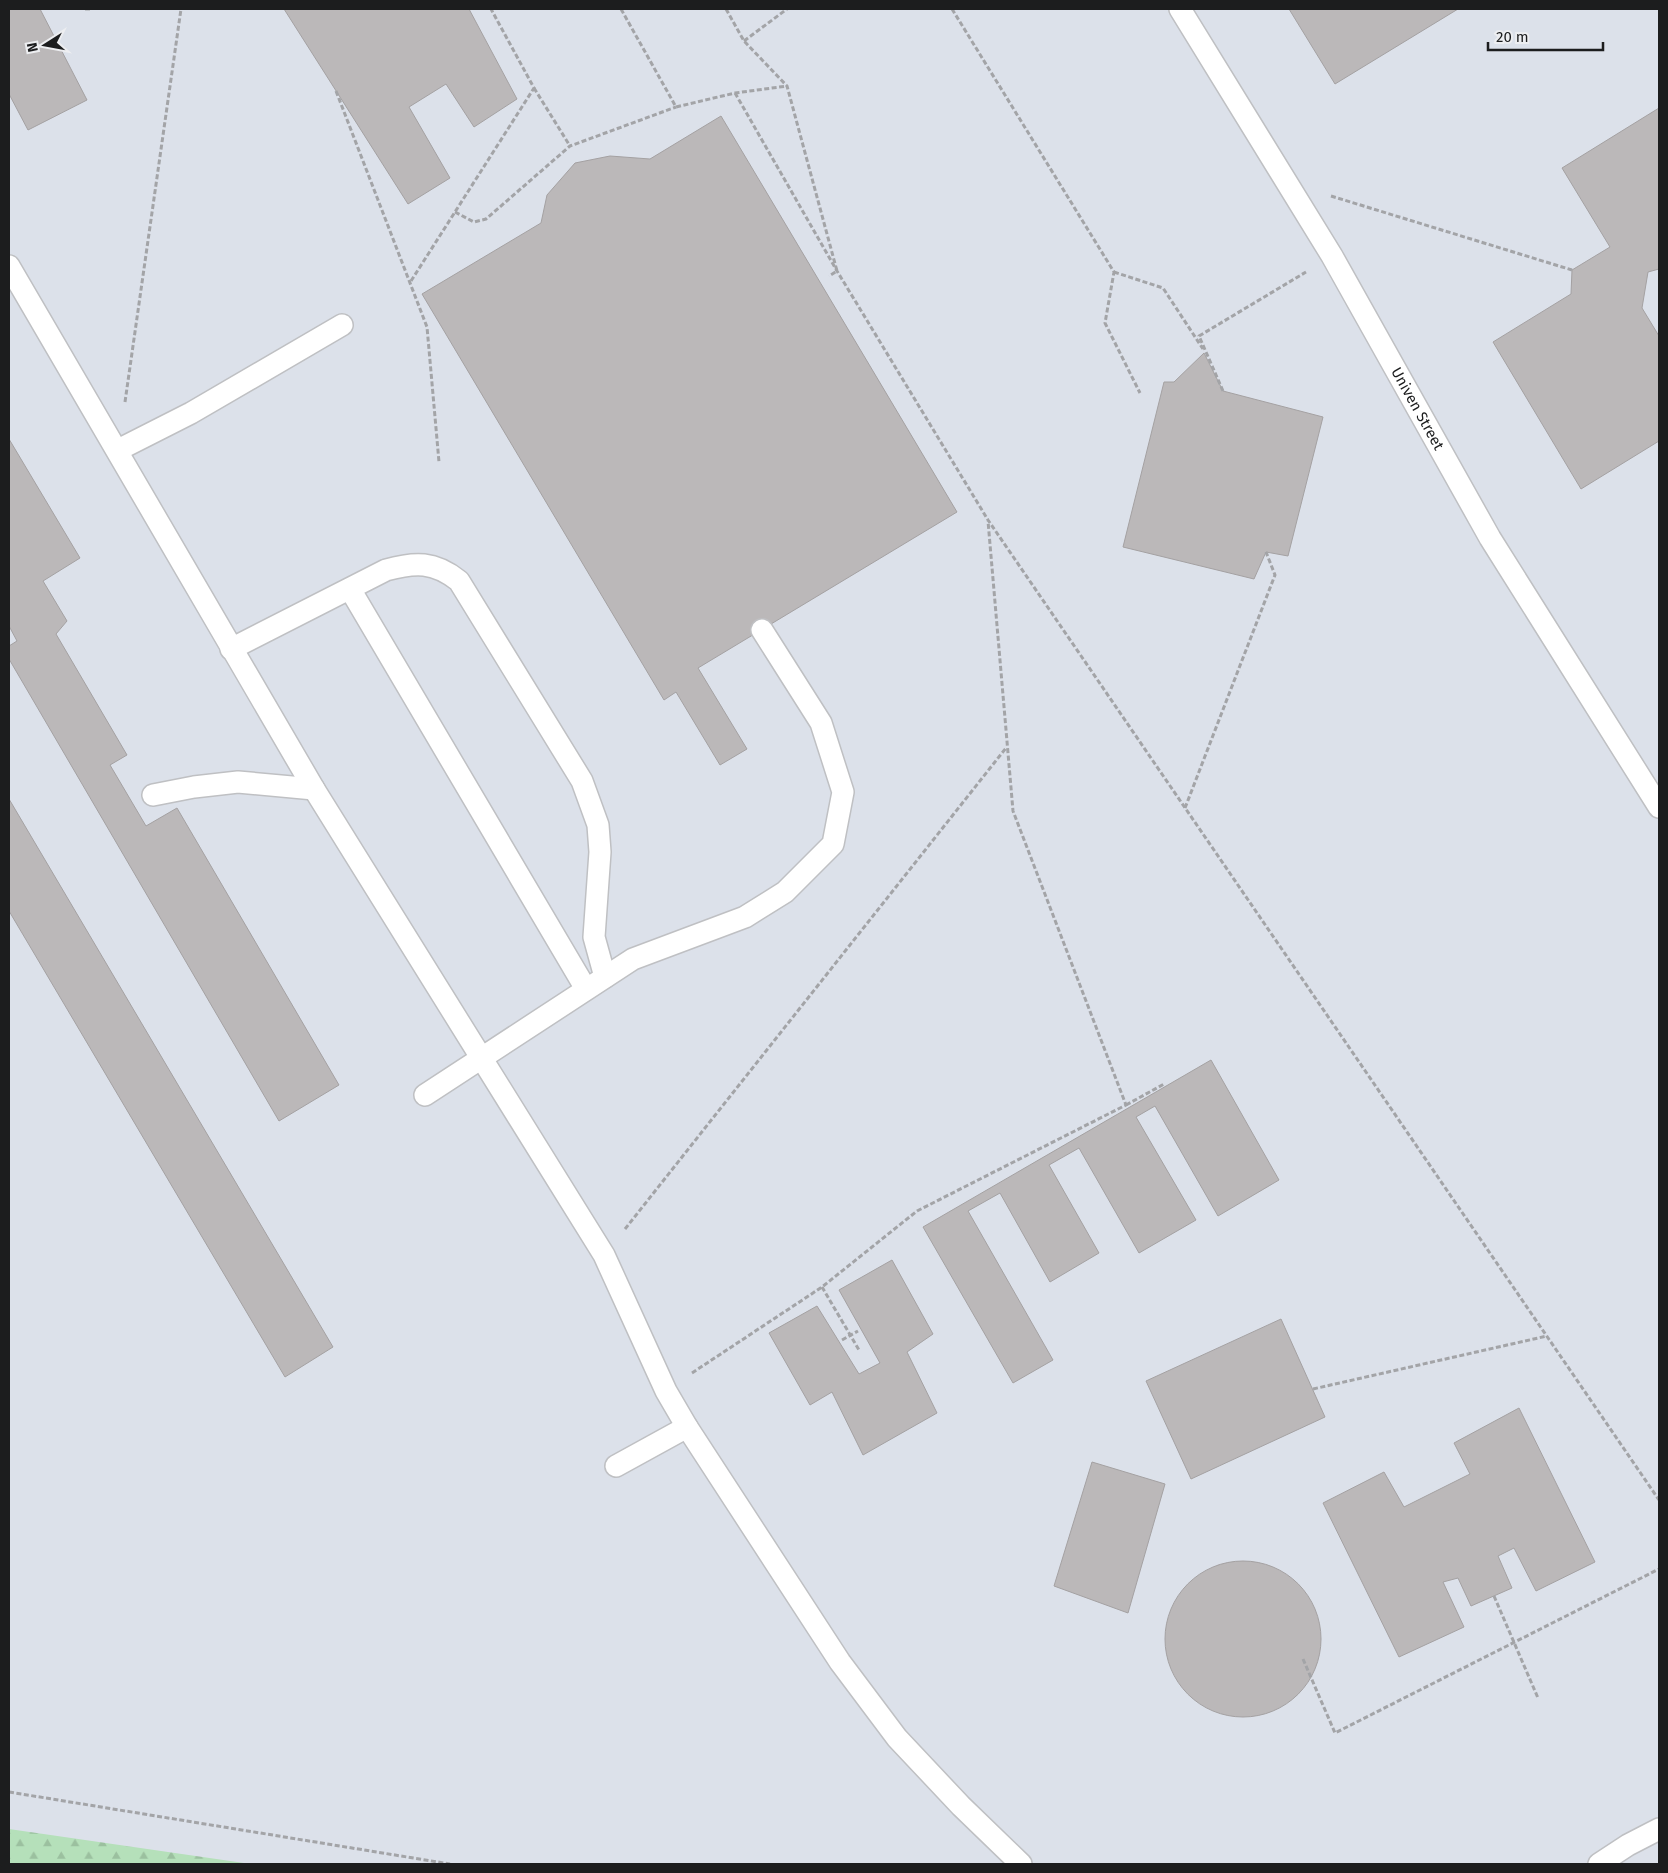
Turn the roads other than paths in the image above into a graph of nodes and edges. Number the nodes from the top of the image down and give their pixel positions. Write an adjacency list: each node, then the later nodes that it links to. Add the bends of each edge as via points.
1 (1180, 9): 10 (lane, Univen Street, via 1332,256 1490,538)
2 (9, 266): 4 (lane)
3 (342, 325): 4 (lane, via 191,413)
4 (118, 450): 7 (lane)
5 (350, 589): 7 (lane); 11 (lane, via 403,565 423,564 444,569 458,581 582,781 598,825 600,852 594,938); 12 (lane)
6 (762, 630): 11 (lane, via 821,723 843,792 832,844 785,892 744,916 633,959)
7 (232, 649): 8 (lane)
8 (314, 789): 9 (lane, via 238,782); 13 (lane)
9 (153, 795)
10 (1659, 807)
11 (605, 977): 12 (lane)
12 (586, 989): 13 (lane)
13 (482, 1060): 14 (lane); 15 (lane, via 604,1255 666,1391)
14 (425, 1095)
15 (687, 1428): 16 (lane); 18 (lane, via 840,1662 897,1738)
16 (616, 1466)
17 (1659, 1829): 19 (lane)
18 (1021, 1864)
19 (1599, 1864)

